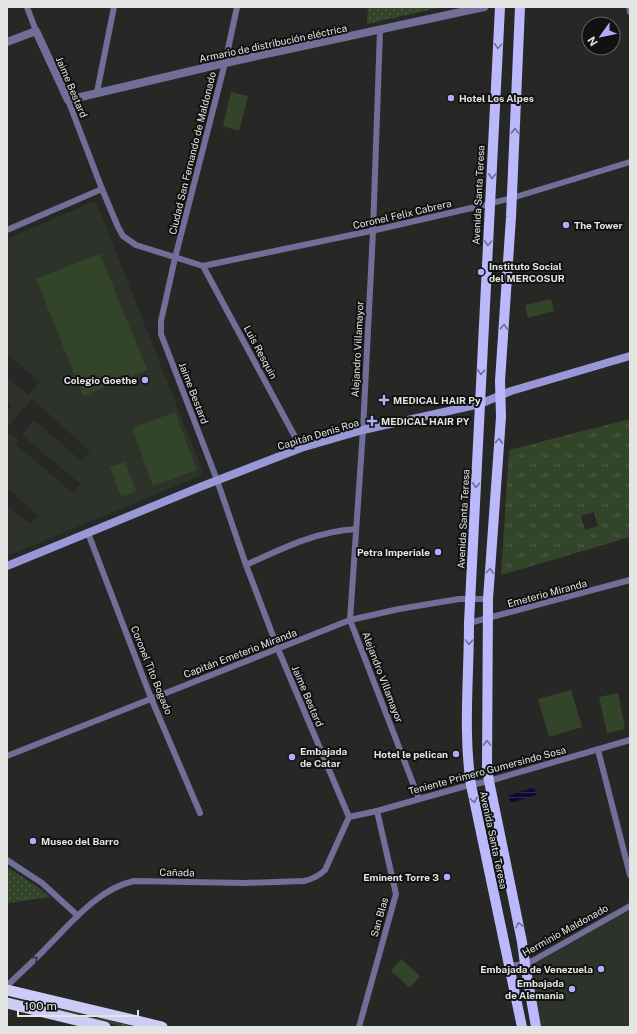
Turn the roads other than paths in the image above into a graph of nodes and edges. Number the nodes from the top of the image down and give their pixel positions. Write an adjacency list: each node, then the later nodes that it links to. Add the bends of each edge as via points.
1 (27, 7): 10 (street, Jaime Bestard)
2 (114, 7): 13 (street)
3 (237, 7): 12 (street, Ciudad San Fernando de Maldonado)
4 (484, 7): 9 (street, Armario de distribución eléctrica)
5 (500, 7): 18 (main road, Avenida Santa Teresa, one-way to 18)
6 (520, 7): 17 (main road, Avenida Santa Teresa, one-way to 6)
7 (629, 7): 8 (street)
8 (630, 12)
9 (380, 30): 12 (street, Armario de distribución eléctrica); 20 (street, Alejandro Villamayor)
10 (36, 31): 11 (street); 14 (street, Jaime Bestard)
11 (7, 42)
12 (225, 63): 13 (street, Armario de distribución eléctrica); 21 (street, Ciudad San Fernando de Maldonado)
13 (97, 92): 14 (street, Armario de distribución eléctrica)
14 (68, 100): 16 (street, Jaime Bestard)
15 (630, 162): 17 (street, Coronel Felix Cabrera)
16 (102, 189): 19 (street); 21 (street, Jaime Bestard, via 120,231 127,240)
17 (512, 198): 18 (street, Coronel Felix Cabrera); 24 (main road, Avenida Santa Teresa, one-way to 17)
18 (490, 204): 20 (street, Coronel Felix Cabrera); 25 (main road, Avenida Santa Teresa, one-way to 25)
19 (7, 230)
20 (373, 231): 22 (street, Coronel Felix Cabrera); 26 (street, Alejandro Villamayor)
21 (175, 258): 22 (street, Coronel Felix Cabrera); 28 (street, Jaime Bestard, via 160,334)
22 (203, 266): 27 (street, Luis Resquin)
23 (630, 356): 24 (main road, Capitán Denis Roa)
24 (501, 394): 25 (main road, Capitán Denis Roa); 35 (main road, Avenida Santa Teresa, one-way to 24)
25 (480, 404): 26 (main road, Capitán Denis Roa); 34 (main road, Avenida Santa Teresa, one-way to 34)
26 (363, 430): 27 (main road, Capitán Denis Roa); 29 (street, Alejandro Villamayor)
27 (301, 448): 28 (main road, Capitán Denis Roa)
28 (217, 480): 30 (main road, Capitán Denis Roa); 31 (street, Jaime Bestard)
29 (356, 529): 31 (street, via 316,536); 37 (street, Alejandro Villamayor)
30 (88, 533): 32 (main road, Capitán Denis Roa); 40 (street, Coronel Tito Bogado)
31 (246, 565): 39 (street, Jaime Bestard)
32 (7, 566)
33 (630, 580): 36 (street, Emeterio Miranda)
34 (470, 599): 35 (street, Capitán Emeterio Miranda); 37 (street, Capitán Emeterio Miranda, via 405,608); 38 (main road, Avenida Santa Teresa)
35 (488, 599): 36 (main road, Avenida Santa Teresa)
36 (488, 619): 38 (street, Emeterio Miranda); 44 (main road, Avenida Santa Teresa, one-way to 36)
37 (350, 620): 39 (street, Capitán Emeterio Miranda); 46 (street, Alejandro Villamayor)
38 (469, 623): 45 (main road, Avenida Santa Teresa, one-way to 45, via 467,715)
39 (278, 649): 40 (street, Capitán Emeterio Miranda); 49 (street, Jaime Bestard)
40 (152, 698): 43 (street, Capitán Emeterio Miranda); 48 (street, Coronel Tito Bogado)
41 (630, 740): 42 (street, Teniente Primero Gumersindo Sosa)
42 (598, 750): 44 (street, Teniente Primero Gumersindo Sosa); 51 (street)
43 (7, 756)
44 (489, 781): 45 (street, Teniente Primero Gumersindo Sosa); 54 (main road, Avenida Santa Teresa, one-way to 44)
45 (471, 785): 46 (street, Teniente Primero Gumersindo Sosa); 55 (main road, Avenida Santa Teresa, one-way to 55)
46 (419, 799): 47 (street, Teniente Primero Gumersindo Sosa)
47 (377, 811): 49 (street, Teniente Primero Gumersindo Sosa); 61 (street, San Blas, via 396,894)
48 (200, 813)
49 (350, 817): 53 (street, Cañada, via 325,870 312,879 244,883 134,881 109,890)
50 (7, 860): 53 (street, via 42,883)
51 (630, 875)
52 (630, 906): 54 (street, Herminio Maldonado)
53 (78, 916): 56 (street, Cañada, one-way to 53)
54 (525, 964): 55 (street, Herminio Maldonado); 63 (main road, Avenida Santa Teresa)
55 (508, 966): 62 (main road, Avenida Santa Teresa)
56 (7, 986)
57 (7, 990): 60 (highway)
58 (7, 1003): 59 (highway)
59 (105, 1027)
60 (162, 1027)
61 (359, 1027)
62 (522, 1027)
63 (536, 1027)

